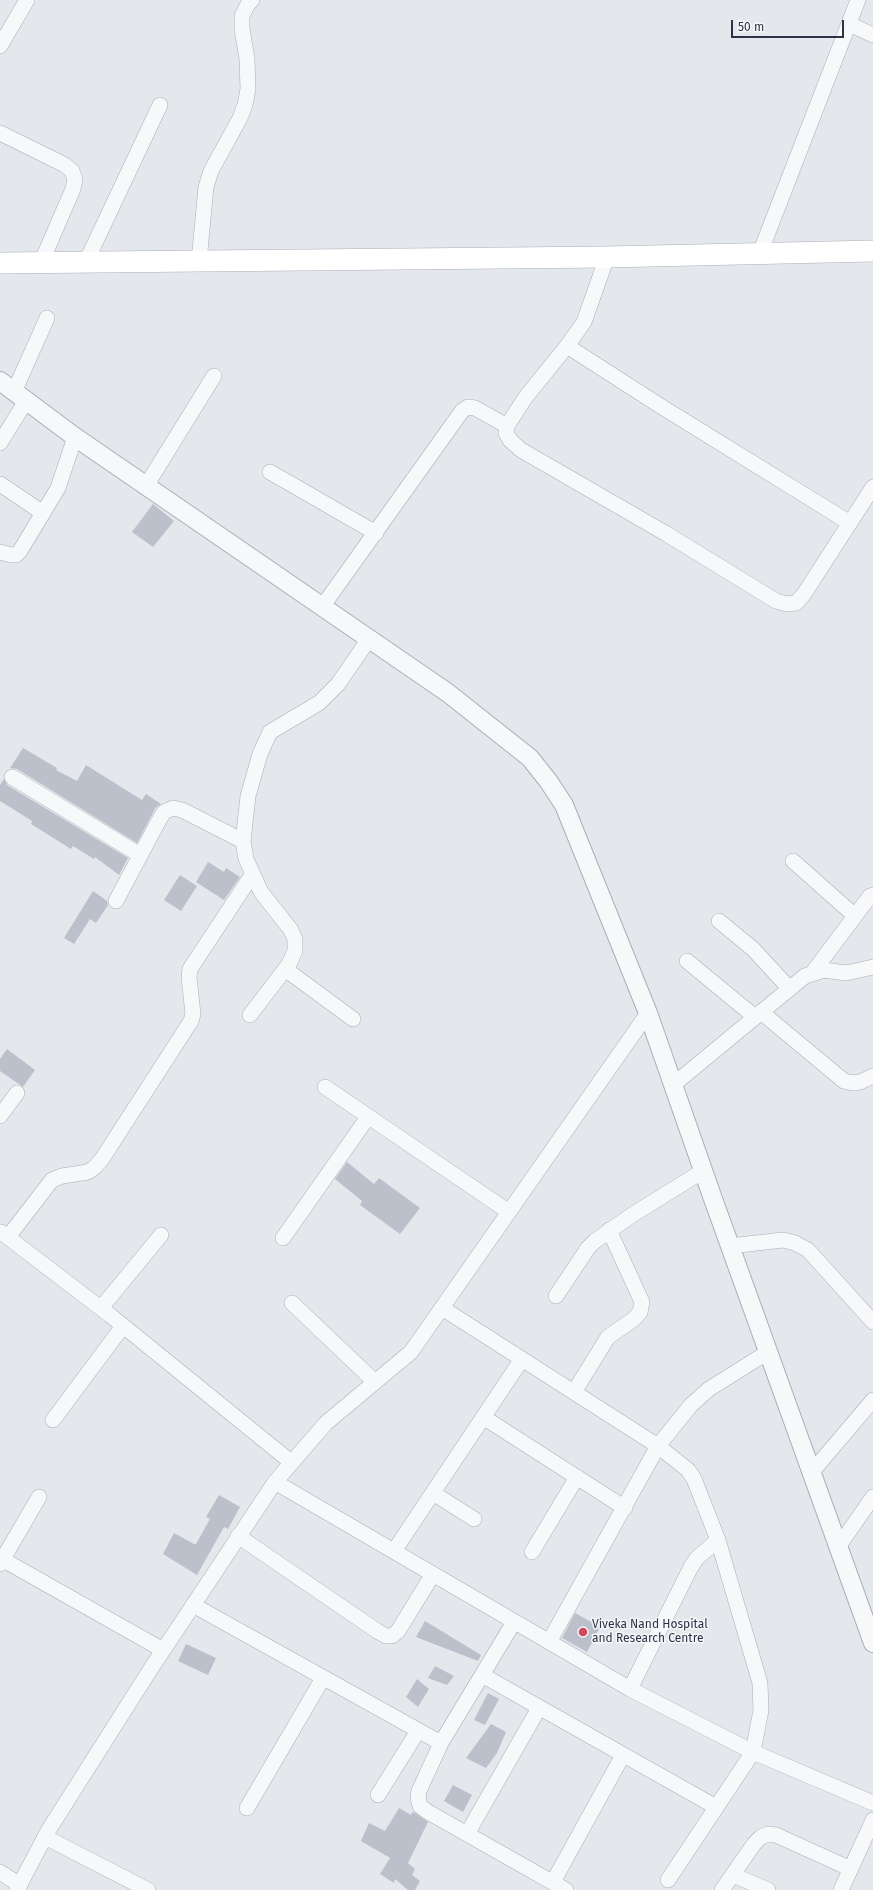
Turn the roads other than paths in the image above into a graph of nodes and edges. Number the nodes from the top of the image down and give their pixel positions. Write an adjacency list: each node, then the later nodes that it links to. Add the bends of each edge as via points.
1 (27, 0): 6 (street)
2 (252, 0): 12 (street, via 242,16 247,59 248,89 245,105 211,171 206,187)
3 (858, 0): 4 (street)
4 (849, 24): 5 (street); 10 (street)
5 (873, 35)
6 (0, 46)
7 (160, 106): 13 (street)
8 (0, 133): 15 (street, via 65,165 72,171 73,189)
9 (873, 251): 10 (main road)
10 (760, 253): 11 (main road)
11 (607, 257): 12 (main road); 17 (street, via 584,322)
12 (199, 261): 13 (main road)
13 (86, 262): 15 (main road)
14 (0, 263): 15 (main road)
15 (41, 263)
16 (47, 318): 19 (street)
17 (568, 346): 20 (street, via 525,398); 28 (street)
18 (214, 376): 25 (street)
19 (13, 391): 21 (street); 22 (street)
20 (507, 426): 28 (street, via 506,433 510,440 521,450 776,601 796,603); 29 (street, via 475,408 462,411)
21 (75, 437): 25 (street); 27 (street, via 58,488)
22 (0, 443)
23 (270, 472): 29 (street)
24 (0, 484): 27 (street)
25 (146, 486): 31 (street)
26 (873, 487): 28 (street)
27 (43, 513): 30 (street, via 16,555)
28 (850, 523)
29 (376, 533): 31 (street)
30 (0, 552)
31 (322, 607): 32 (street)
32 (369, 639): 34 (street, via 328,695 270,732 264,742 251,783); 47 (street, via 448,693 530,758 549,782 564,805)
33 (12, 777): 35 (street)
34 (243, 841): 35 (street, via 182,810 173,808 164,812); 37 (street)
35 (140, 855): 39 (street)
36 (793, 861): 40 (street)
37 (252, 875): 44 (street, via 261,892 291,930 295,940 295,951); 60 (street, via 190,968 193,1014 191,1021 102,1159 88,1172 52,1180)
38 (873, 895): 40 (street)
39 (116, 901)
40 (854, 916): 45 (street)
41 (719, 921): 46 (street, via 753,949)
42 (687, 961): 49 (street)
43 (873, 967): 45 (street, via 846,972)
44 (285, 969): 48 (street); 50 (street)
45 (813, 972): 46 (street)
46 (790, 988): 49 (street)
47 (648, 1013): 52 (street); 58 (street)
48 (250, 1015)
49 (758, 1015): 51 (street, via 844,1081 860,1082); 52 (street)
50 (353, 1019)
51 (873, 1076)
52 (673, 1085): 57 (street)
53 (325, 1087): 56 (street)
54 (17, 1093): 55 (street)
55 (0, 1116)
56 (368, 1117): 58 (street); 62 (street)
57 (703, 1171): 59 (street); 63 (street)
58 (509, 1212): 67 (street)
59 (609, 1230): 64 (street, via 588,1248); 73 (street, via 642,1302 640,1312 608,1337)
60 (4, 1234): 66 (street)
61 (161, 1235): 66 (street)
62 (283, 1238)
63 (730, 1246): 68 (street, via 783,1240 795,1243 808,1250); 70 (street)
64 (556, 1296)
65 (292, 1303): 72 (street)
66 (101, 1308): 69 (street)
67 (442, 1308): 71 (street); 72 (street, via 411,1352)
68 (873, 1322)
69 (123, 1326): 76 (street); 78 (street)
70 (768, 1352): 77 (street, via 709,1389 691,1405); 79 (street)
71 (522, 1359): 73 (street); 75 (street)
72 (375, 1382): 78 (street, via 326,1423)
73 (574, 1392): 77 (street)
74 (873, 1400): 79 (street)
75 (483, 1417): 80 (street); 82 (street)
76 (53, 1420)
77 (658, 1446): 85 (street); 88 (street, via 691,1474)
78 (292, 1462): 81 (street)
79 (811, 1473): 89 (street)
80 (577, 1477): 85 (street); 91 (street)
81 (275, 1482): 87 (street); 90 (street)
82 (433, 1494): 86 (street); 90 (street)
83 (39, 1497): 92 (street)
84 (873, 1497): 89 (street)
85 (625, 1508): 96 (street)
86 (474, 1519)
87 (238, 1536): 93 (street, via 386,1636 392,1636 398,1631); 94 (street)
88 (718, 1540): 101 (street, via 697,1558 691,1568); 105 (street, via 762,1693)
89 (838, 1547): 97 (street)
90 (394, 1551): 93 (street)
91 (532, 1552)
92 (1, 1560): 98 (street)
93 (433, 1574): 95 (street)
94 (192, 1605): 98 (street); 100 (street)
95 (514, 1622): 96 (street); 99 (street)
96 (549, 1642): 101 (street)
97 (873, 1643)
98 (163, 1650): 113 (street)
99 (482, 1675): 102 (street); 104 (street)
100 (323, 1678): 103 (street); 110 (street)
101 (630, 1689): 105 (street)
102 (539, 1708): 106 (street); 112 (street)
103 (418, 1731): 104 (street); 107 (street)
104 (441, 1743): 112 (street, via 419,1791 420,1806)
105 (752, 1752): 108 (street); 109 (street)
106 (623, 1755): 109 (street); 118 (street)
107 (378, 1795)
108 (873, 1803)
109 (716, 1807): 117 (street)
110 (247, 1808)
111 (873, 1820): 114 (street)
112 (467, 1834): 118 (street)
113 (45, 1837): 119 (street); 120 (street)
114 (851, 1868): 116 (street, via 776,1835 768,1834 754,1844); 124 (street)
115 (0, 1872): 119 (street)
116 (733, 1875): 122 (street); 123 (street)
117 (668, 1880)
118 (553, 1882): 121 (street)
119 (18, 1887)
120 (148, 1890)
121 (566, 1890)
122 (722, 1890)
123 (768, 1890)
124 (841, 1890)

